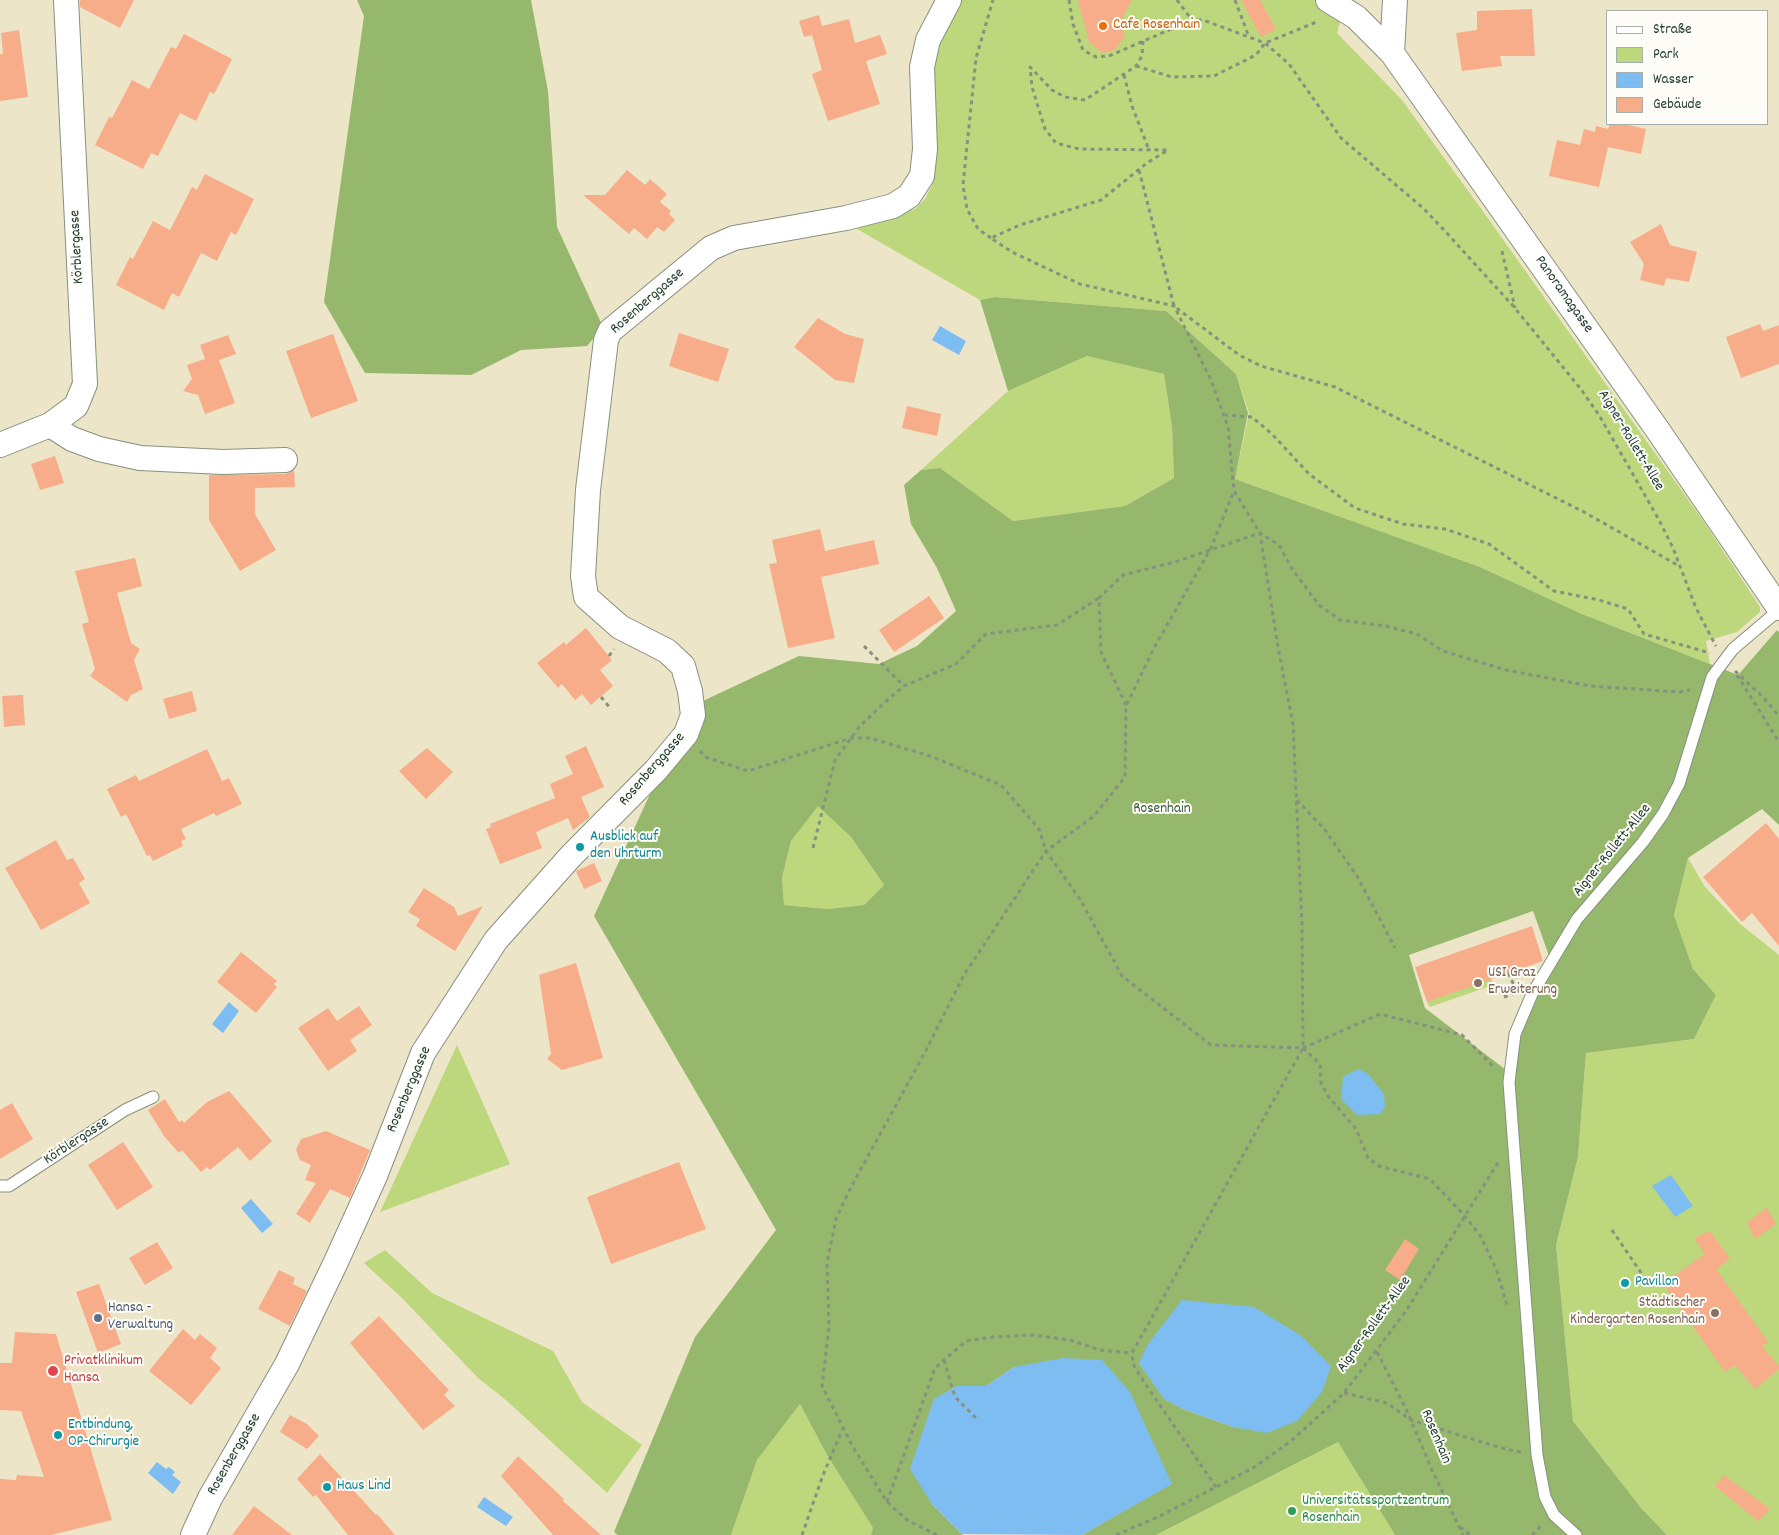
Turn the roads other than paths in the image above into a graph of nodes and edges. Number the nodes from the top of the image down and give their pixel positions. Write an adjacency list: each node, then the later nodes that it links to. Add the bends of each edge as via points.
1 (66, 0): 6 (street, Körblergasse, via 85,384 76,406)
2 (949, 0): 12 (street, Rosenberggasse, via 928,40 922,67 925,150 922,176 909,196 893,206 846,218 758,232 711,248 610,331 606,340 587,509 583,576 586,597 620,627 667,651 682,666 693,716 686,734 644,783 496,940 423,1053 375,1176 335,1264 287,1364 210,1498)
3 (1395, 0): 5 (street)
4 (1326, 9): 5 (street, Panoramagasse, via 1356,17)
5 (1392, 54): 9 (street, Panoramagasse, via 1709,503)
6 (50, 425): 7 (street, Körblergasse); 8 (street, via 99,450 140,458 223,462)
7 (0, 445)
8 (285, 460)
9 (1779, 609): 13 (lane, Aigner-Rollett-Allee, via 1725,658 1712,678 1679,784 1663,814 1577,920 1532,994 1515,1034 1509,1082 1537,1455 1545,1497 1554,1515)
10 (153, 1098): 11 (lane, Körblergasse, via 125,1110 9,1186)
11 (0, 1186)
12 (193, 1535)
13 (1576, 1535)

